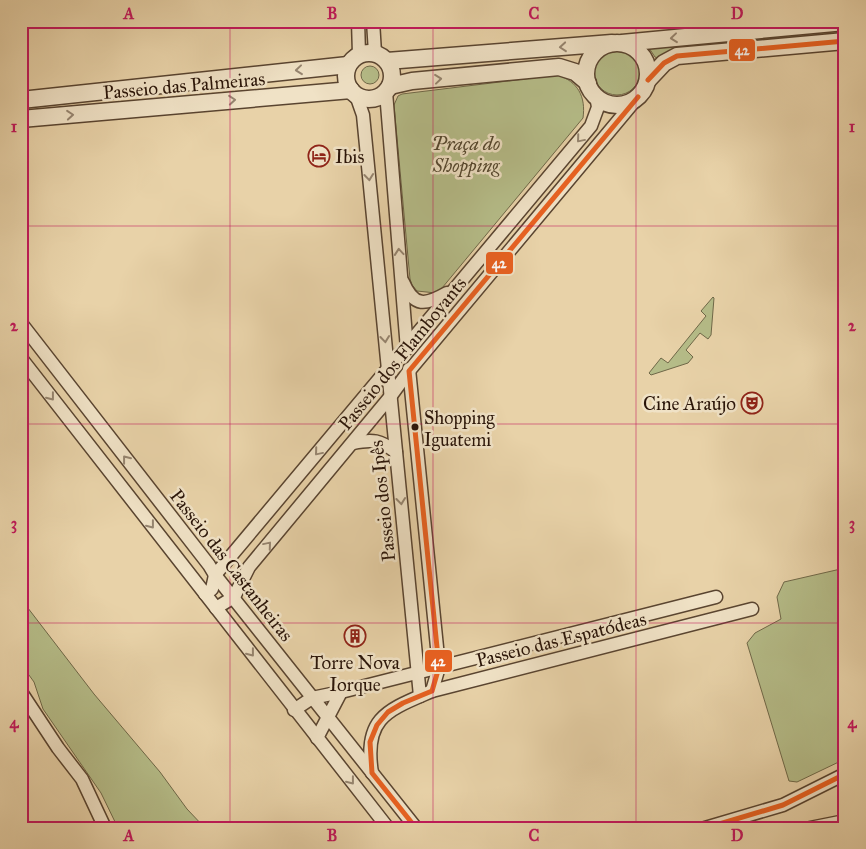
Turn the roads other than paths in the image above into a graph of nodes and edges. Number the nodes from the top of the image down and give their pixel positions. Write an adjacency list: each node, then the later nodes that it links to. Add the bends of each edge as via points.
1 (358, 21): 6 (street)
2 (373, 21): 6 (street)
3 (845, 22): 5 (street, Passeio das Palmeiras, one-way to 5)
4 (845, 41): 7 (street, via 678,56)
5 (617, 43): 6 (street, Passeio das Palmeiras, one-way to 6); 7 (street, via 633,47 640,53 646,61); 9 (street, via 602,46 594,53 587,68)
6 (367, 58): 8 (street, via 392,73); 10 (street, via 346,78); 12 (street, Passeio das Palmeiras, one-way to 12)
7 (648, 80): 11 (street)
8 (388, 89): 9 (street, one-way to 9, via 412,81 559,67 575,72); 10 (street, via 381,96 368,99); 14 (street, one-way to 8)
9 (592, 90): 11 (street, via 600,100 610,104 620,105); 15 (street, Passeio dos Flamboyants, one-way to 15, via 598,107 591,126)
10 (353, 93): 13 (street, Passeio das Palmeiras, one-way to 10); 17 (street, Passeio dos Ipês, one-way to 17, via 363,115)
11 (638, 97): 20 (street, Passeio dos Flamboyants)
12 (21, 100)
13 (21, 119)
14 (402, 279): 15 (street, via 414,300 424,303); 16 (street)
15 (456, 287): 19 (street, Passeio dos Flamboyants)
16 (404, 312): 17 (street); 21 (street)
17 (382, 314): 23 (street, Passeio dos Ipês, one-way to 23)
18 (21, 324): 36 (street, Passeio das Castanheiras, one-way to 18)
19 (424, 326): 20 (street, via 426,335); 21 (street, Passeio dos Flamboyants)
20 (436, 338): 24 (street, Passeio dos Flamboyants)
21 (407, 345): 23 (street, Passeio dos Flamboyants); 24 (street)
22 (21, 358): 37 (street, one-way to 37)
23 (388, 369): 25 (street, Passeio dos Ipês); 26 (street, Passeio dos Flamboyants)
24 (409, 371): 25 (street, Passeio dos Flamboyants); 27 (street)
25 (390, 397): 28 (street, Passeio dos Flamboyants); 29 (street, Passeio dos Ipês)
26 (349, 415): 28 (street, via 363,417); 34 (street, Passeio dos Flamboyants, one-way to 34)
27 (414, 419): 29 (street); 33 (street)
28 (369, 423): 30 (street, Passeio dos Flamboyants)
29 (393, 425): 31 (street, Passeio dos Ipês)
30 (353, 443): 31 (street, via 380,441); 35 (street, Passeio dos Flamboyants, one-way to 30)
31 (396, 452): 32 (street, Passeio dos Ipês)
32 (397, 468): 33 (street); 42 (street, Passeio dos Ipês, one-way to 42)
33 (419, 471): 41 (street)
34 (234, 552): 35 (street); 36 (street, Passeio dos Flamboyants)
35 (249, 567): 39 (street, Passeio dos Flamboyants)
36 (212, 570): 37 (street); 38 (street, Passeio dos Flamboyants, via 212,589); 39 (street, Passeio das Castanheiras)
37 (191, 577): 38 (street)
38 (204, 594): 43 (street)
39 (234, 597): 43 (street); 51 (street, Passeio das Castanheiras)
40 (716, 597): 45 (street, Passeio das Espatódeas)
41 (433, 601): 42 (street); 45 (street)
42 (411, 604): 46 (street, Passeio dos Ipês)
43 (216, 608): 52 (street, one-way to 52)
44 (752, 608): 47 (street, Passeio das Espatódeas)
45 (440, 667): 46 (street, Passeio das Espatódeas); 47 (street)
46 (418, 673): 49 (street, Passeio das Espatódeas); 50 (street, Passeio dos Ipês)
47 (432, 691): 50 (street, Passeio das Espatódeas)
48 (21, 692): 60 (street, via 82,779)
49 (341, 692): 51 (street, Passeio das Espatódeas); 53 (street)
50 (420, 696): 57 (street, Passeio das Espatódeas, via 395,707 377,726 370,751)
51 (312, 698): 52 (street); 53 (street, Passeio das Castanheiras)
52 (294, 710): 54 (street)
53 (327, 717): 54 (street); 55 (street, Passeio das Castanheiras)
54 (317, 738): 56 (street)
55 (348, 743): 56 (street); 57 (street, Passeio das Castanheiras)
56 (332, 757): 61 (street, one-way to 61)
57 (372, 773): 62 (street, Passeio das Castanheiras)
58 (845, 774): 63 (street, via 783,805)
59 (845, 821): 64 (street)
60 (105, 828)
61 (388, 828)
62 (416, 828)
63 (705, 828)
64 (810, 828)

